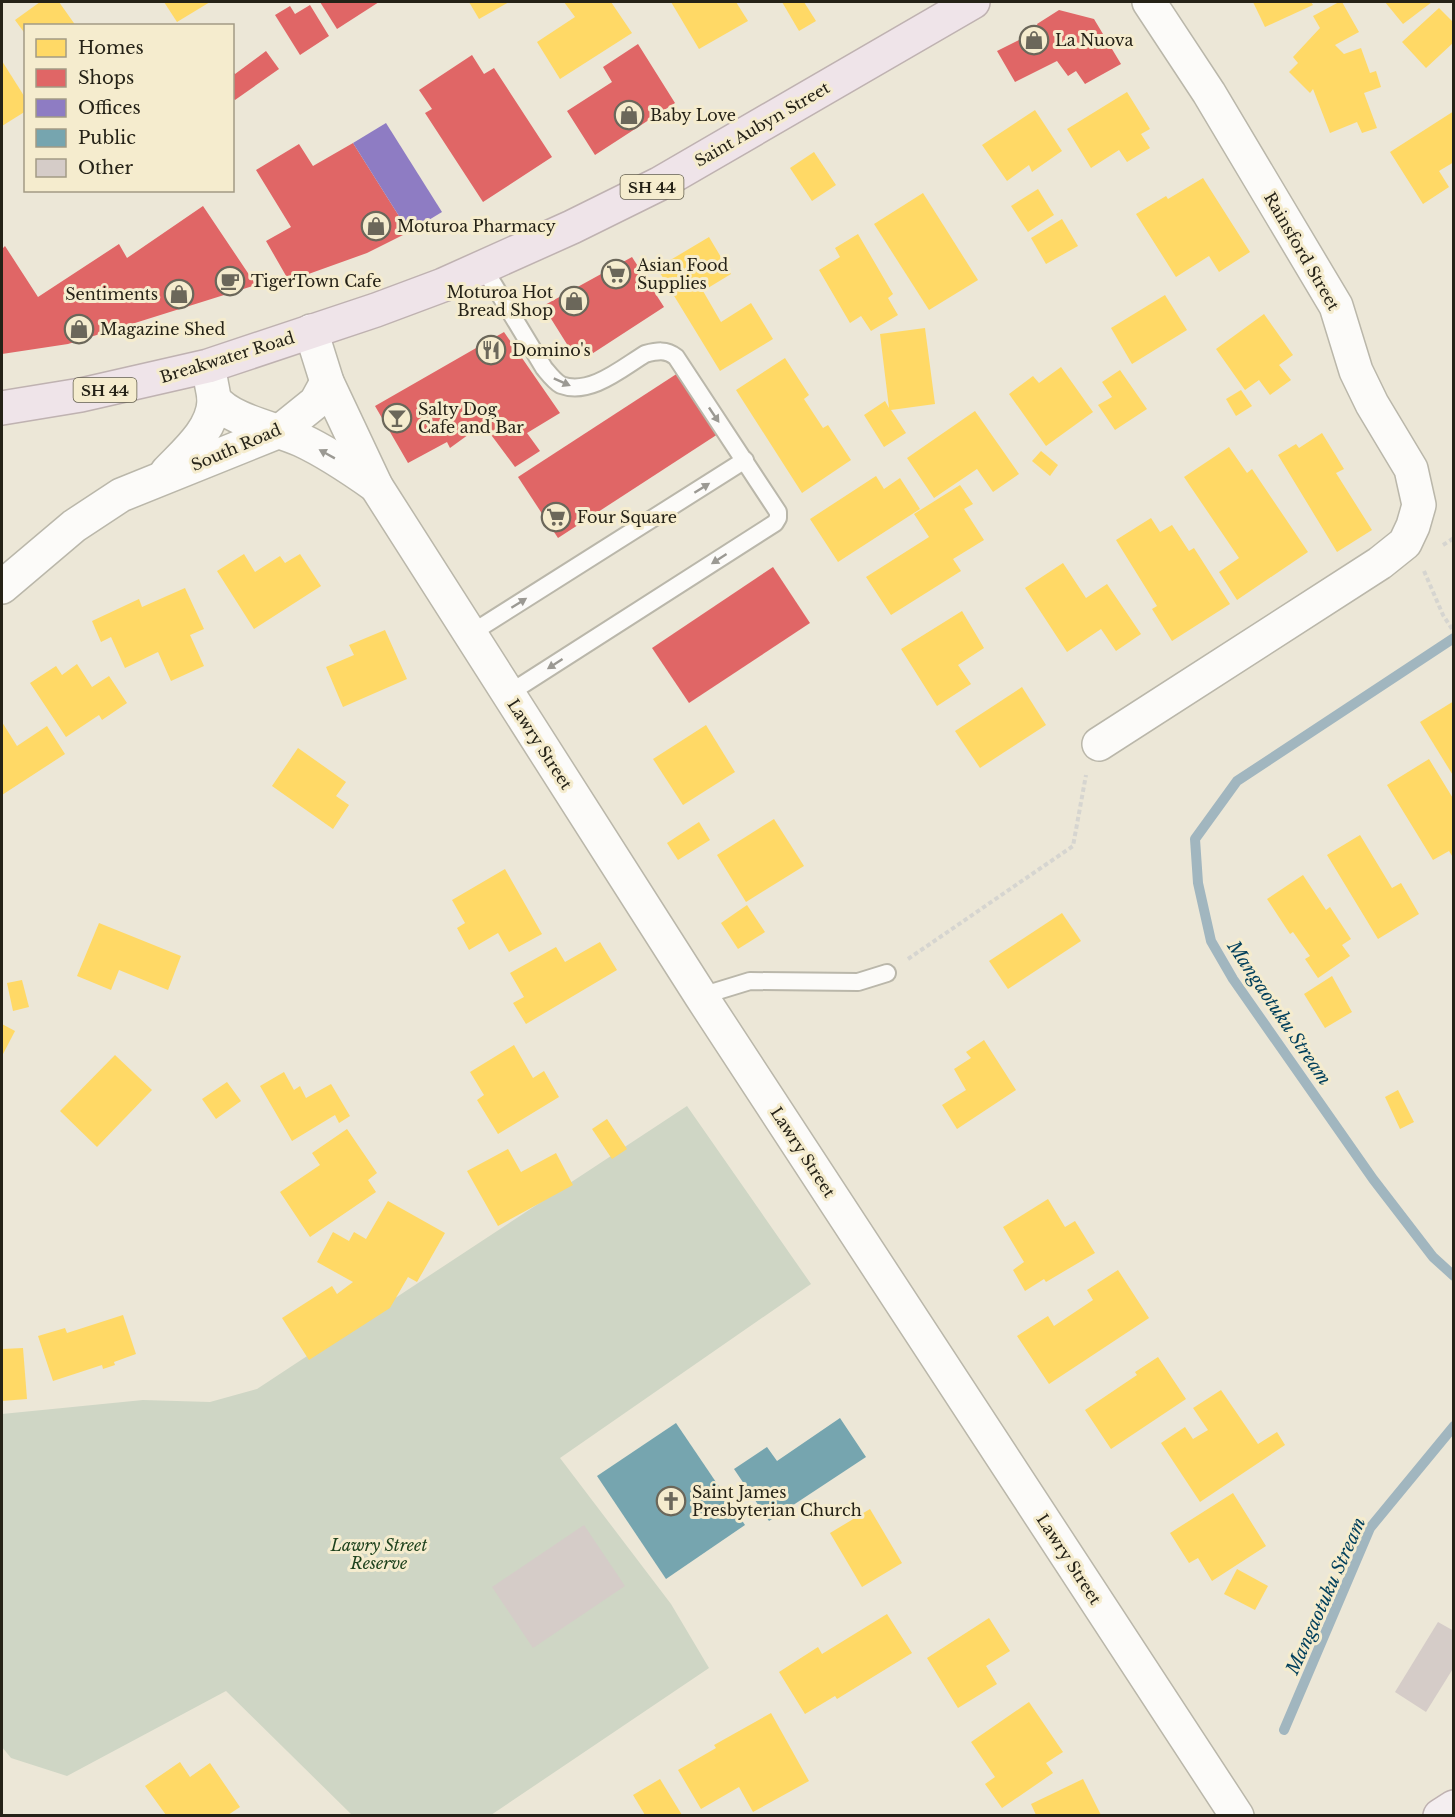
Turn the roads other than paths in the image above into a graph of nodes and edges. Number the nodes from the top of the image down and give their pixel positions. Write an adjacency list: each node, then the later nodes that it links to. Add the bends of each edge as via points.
1 (973, 2): 3 (highway, Saint Aubyn Street / SH 44, via 659,184)
2 (1149, 2): 16 (street, Rainsford Street, via 1209,93 1336,306 1356,370 1411,469 1419,505 1405,543 1380,562)
3 (483, 267): 4 (highway, Saint Aubyn Street / SH 44); 10 (lane, one-way to 10, via 555,381 584,387 645,354 671,353)
4 (311, 331): 5 (highway, Breakwater Road / SH 44); 6 (street, Lawry Street)
5 (208, 366): 7 (street); 8 (highway, Breakwater Road / SH 44, via 81,395)
6 (327, 382): 9 (street, South Road, via 316,402); 12 (street, Lawry Street)
7 (214, 399): 9 (street, Lawry Street, via 224,410); 11 (street, South Road, via 203,430)
8 (2, 408)
9 (280, 431): 11 (street, South Road); 12 (street, Lawry Street, one-way to 9, via 342,462)
10 (745, 460): 14 (lane, one-way to 10); 15 (lane, one-way to 15, via 776,507 775,523)
11 (161, 478): 13 (street, South Road, via 121,495 74,526)
12 (376, 486): 14 (street, Lawry Street)
13 (2, 586)
14 (470, 634): 15 (street, Lawry Street)
15 (508, 694): 18 (street, Lawry Street)
16 (1099, 744)
17 (887, 973): 18 (lane, via 858,982 750,981)
18 (701, 996): 20 (street, Lawry Street)
19 (1454, 1807): 21 (main road)
20 (1237, 1815)
21 (1440, 1815)

